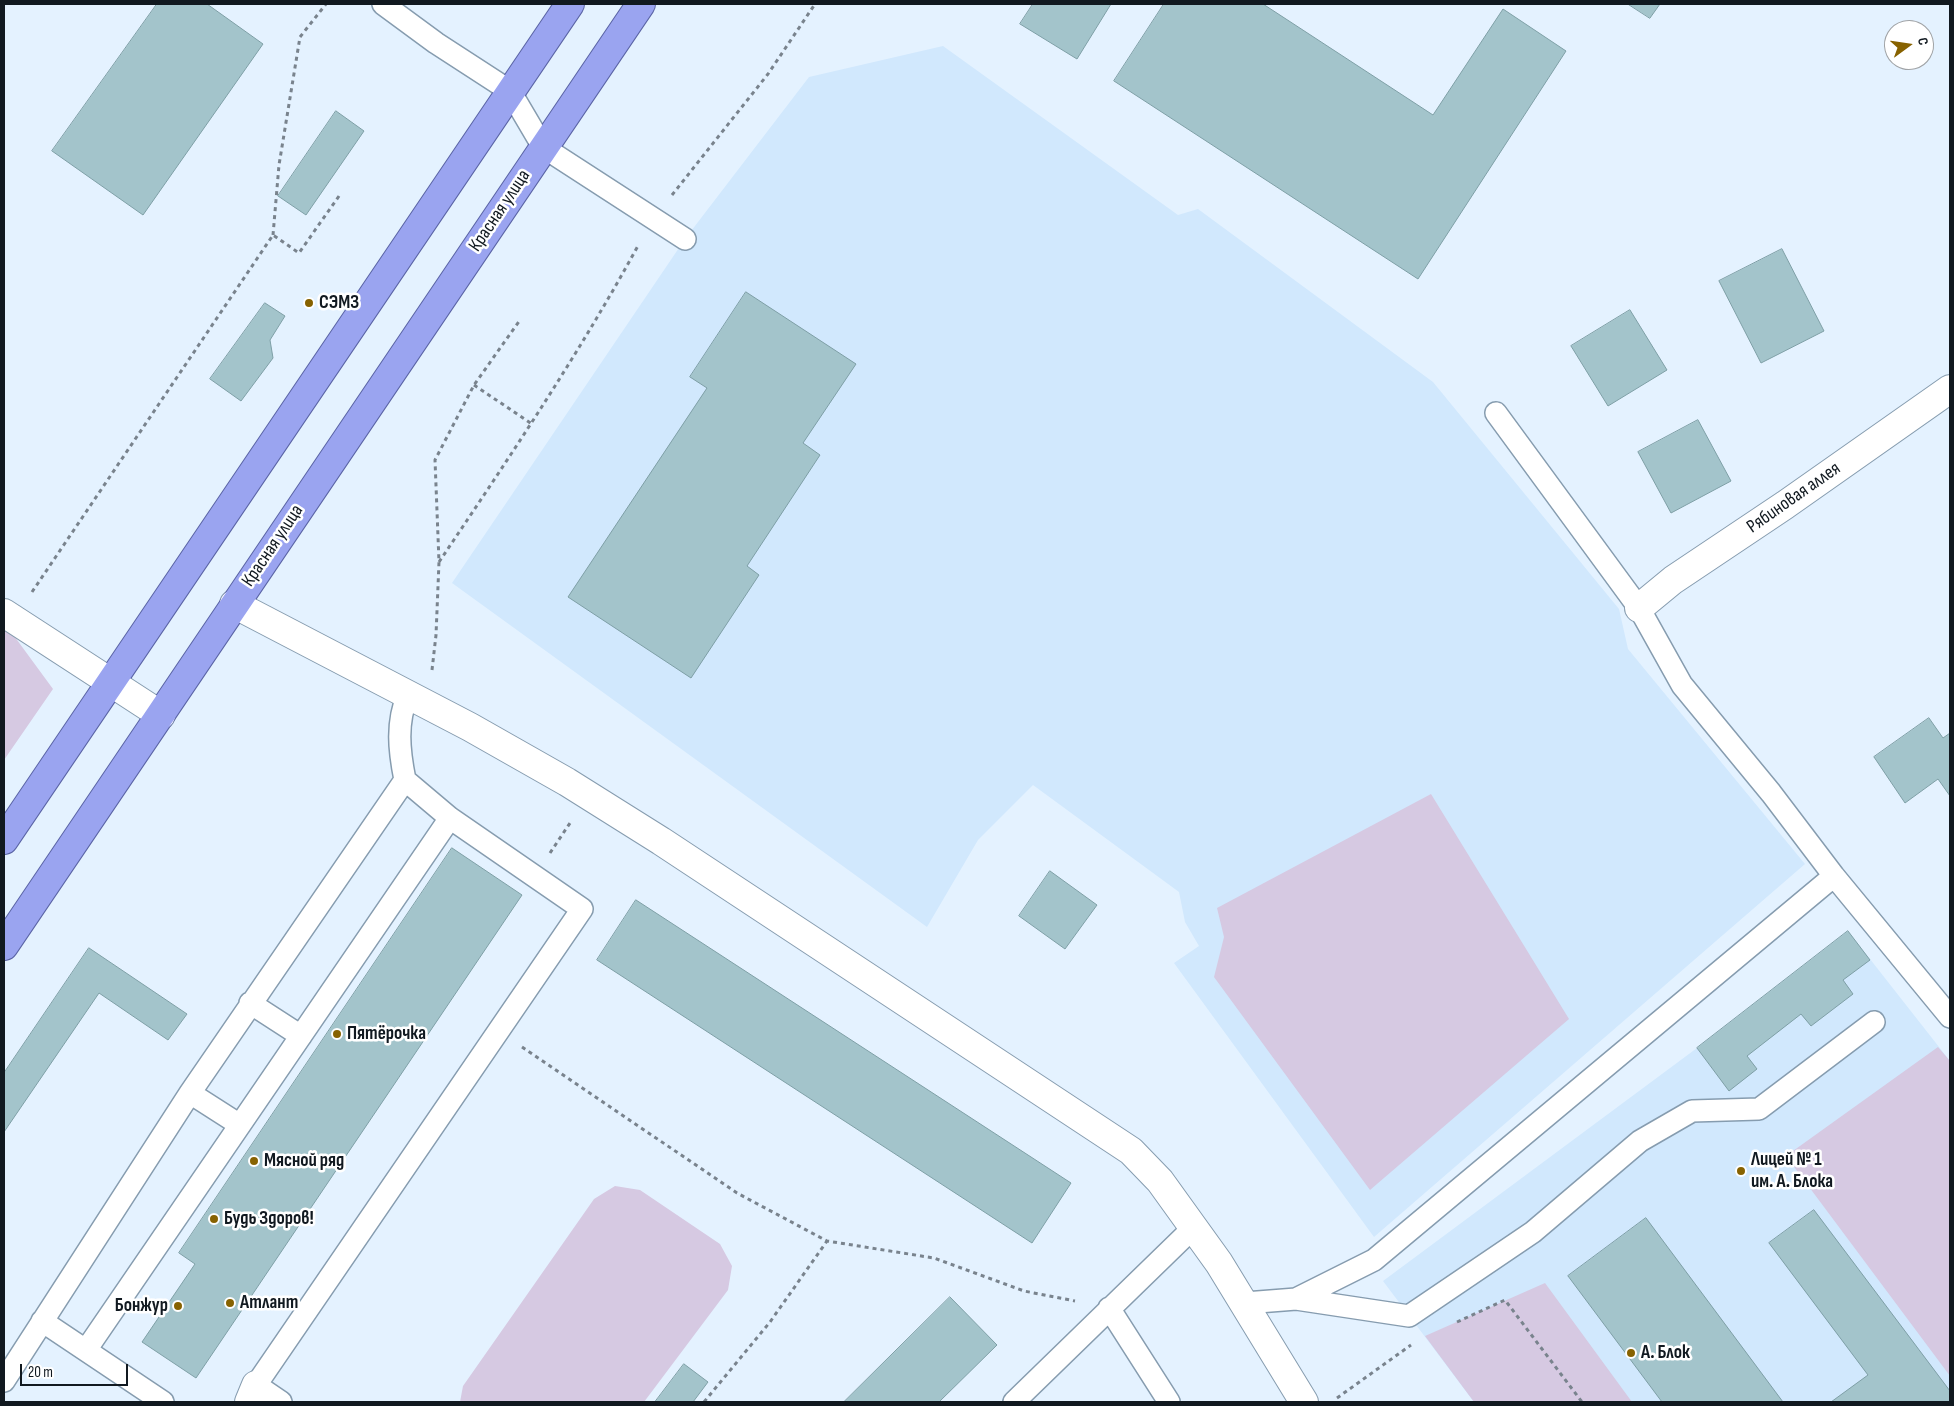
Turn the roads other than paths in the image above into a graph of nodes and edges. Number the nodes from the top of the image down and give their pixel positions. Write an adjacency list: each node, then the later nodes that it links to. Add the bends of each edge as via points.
1 (383, 4): 4 (lane)
2 (570, 4): 4 (highway)
3 (641, 4): 5 (highway, Красная улица)
4 (510, 91): 5 (lane); 12 (highway)
5 (543, 147): 6 (lane); 9 (highway, Красная улица)
6 (685, 239)
7 (1950, 389): 10 (street, Рябиновая аллея, via 1673,580)
8 (1496, 413): 10 (lane)
9 (234, 604): 13 (street); 14 (highway, Красная улица)
10 (1639, 608): 18 (lane, via 1682,685)
11 (9, 616): 12 (street)
12 (111, 683): 14 (street); 17 (highway)
13 (417, 700): 15 (lane, via 400,718 400,757); 26 (street, via 588,795 1131,1151 1160,1181)
14 (161, 715): 19 (highway, Красная улица)
15 (405, 780): 16 (lane); 20 (lane)
16 (450, 818): 23 (lane); 33 (lane, via 582,909)
17 (4, 840)
18 (1834, 876): 21 (lane); 27 (lane, via 1374,1260)
19 (4, 946)
20 (250, 1003): 23 (lane); 24 (lane)
21 (1950, 1017)
22 (1874, 1022): 27 (lane, via 1759,1109 1692,1111 1640,1141 1533,1232 1409,1316)
23 (301, 1036): 25 (lane)
24 (190, 1093): 25 (lane); 30 (lane)
25 (240, 1125): 31 (lane)
26 (1193, 1228): 28 (street); 29 (lane)
27 (1296, 1299): 28 (lane)
28 (1245, 1303): 38 (street)
29 (1109, 1308): 36 (lane); 37 (lane)
30 (42, 1321): 31 (lane); 32 (lane)
31 (86, 1350): 34 (lane)
32 (4, 1381)
33 (253, 1394): 35 (lane)
34 (163, 1402)
35 (281, 1402)
36 (1014, 1402)
37 (1169, 1402)
38 (1304, 1402)

